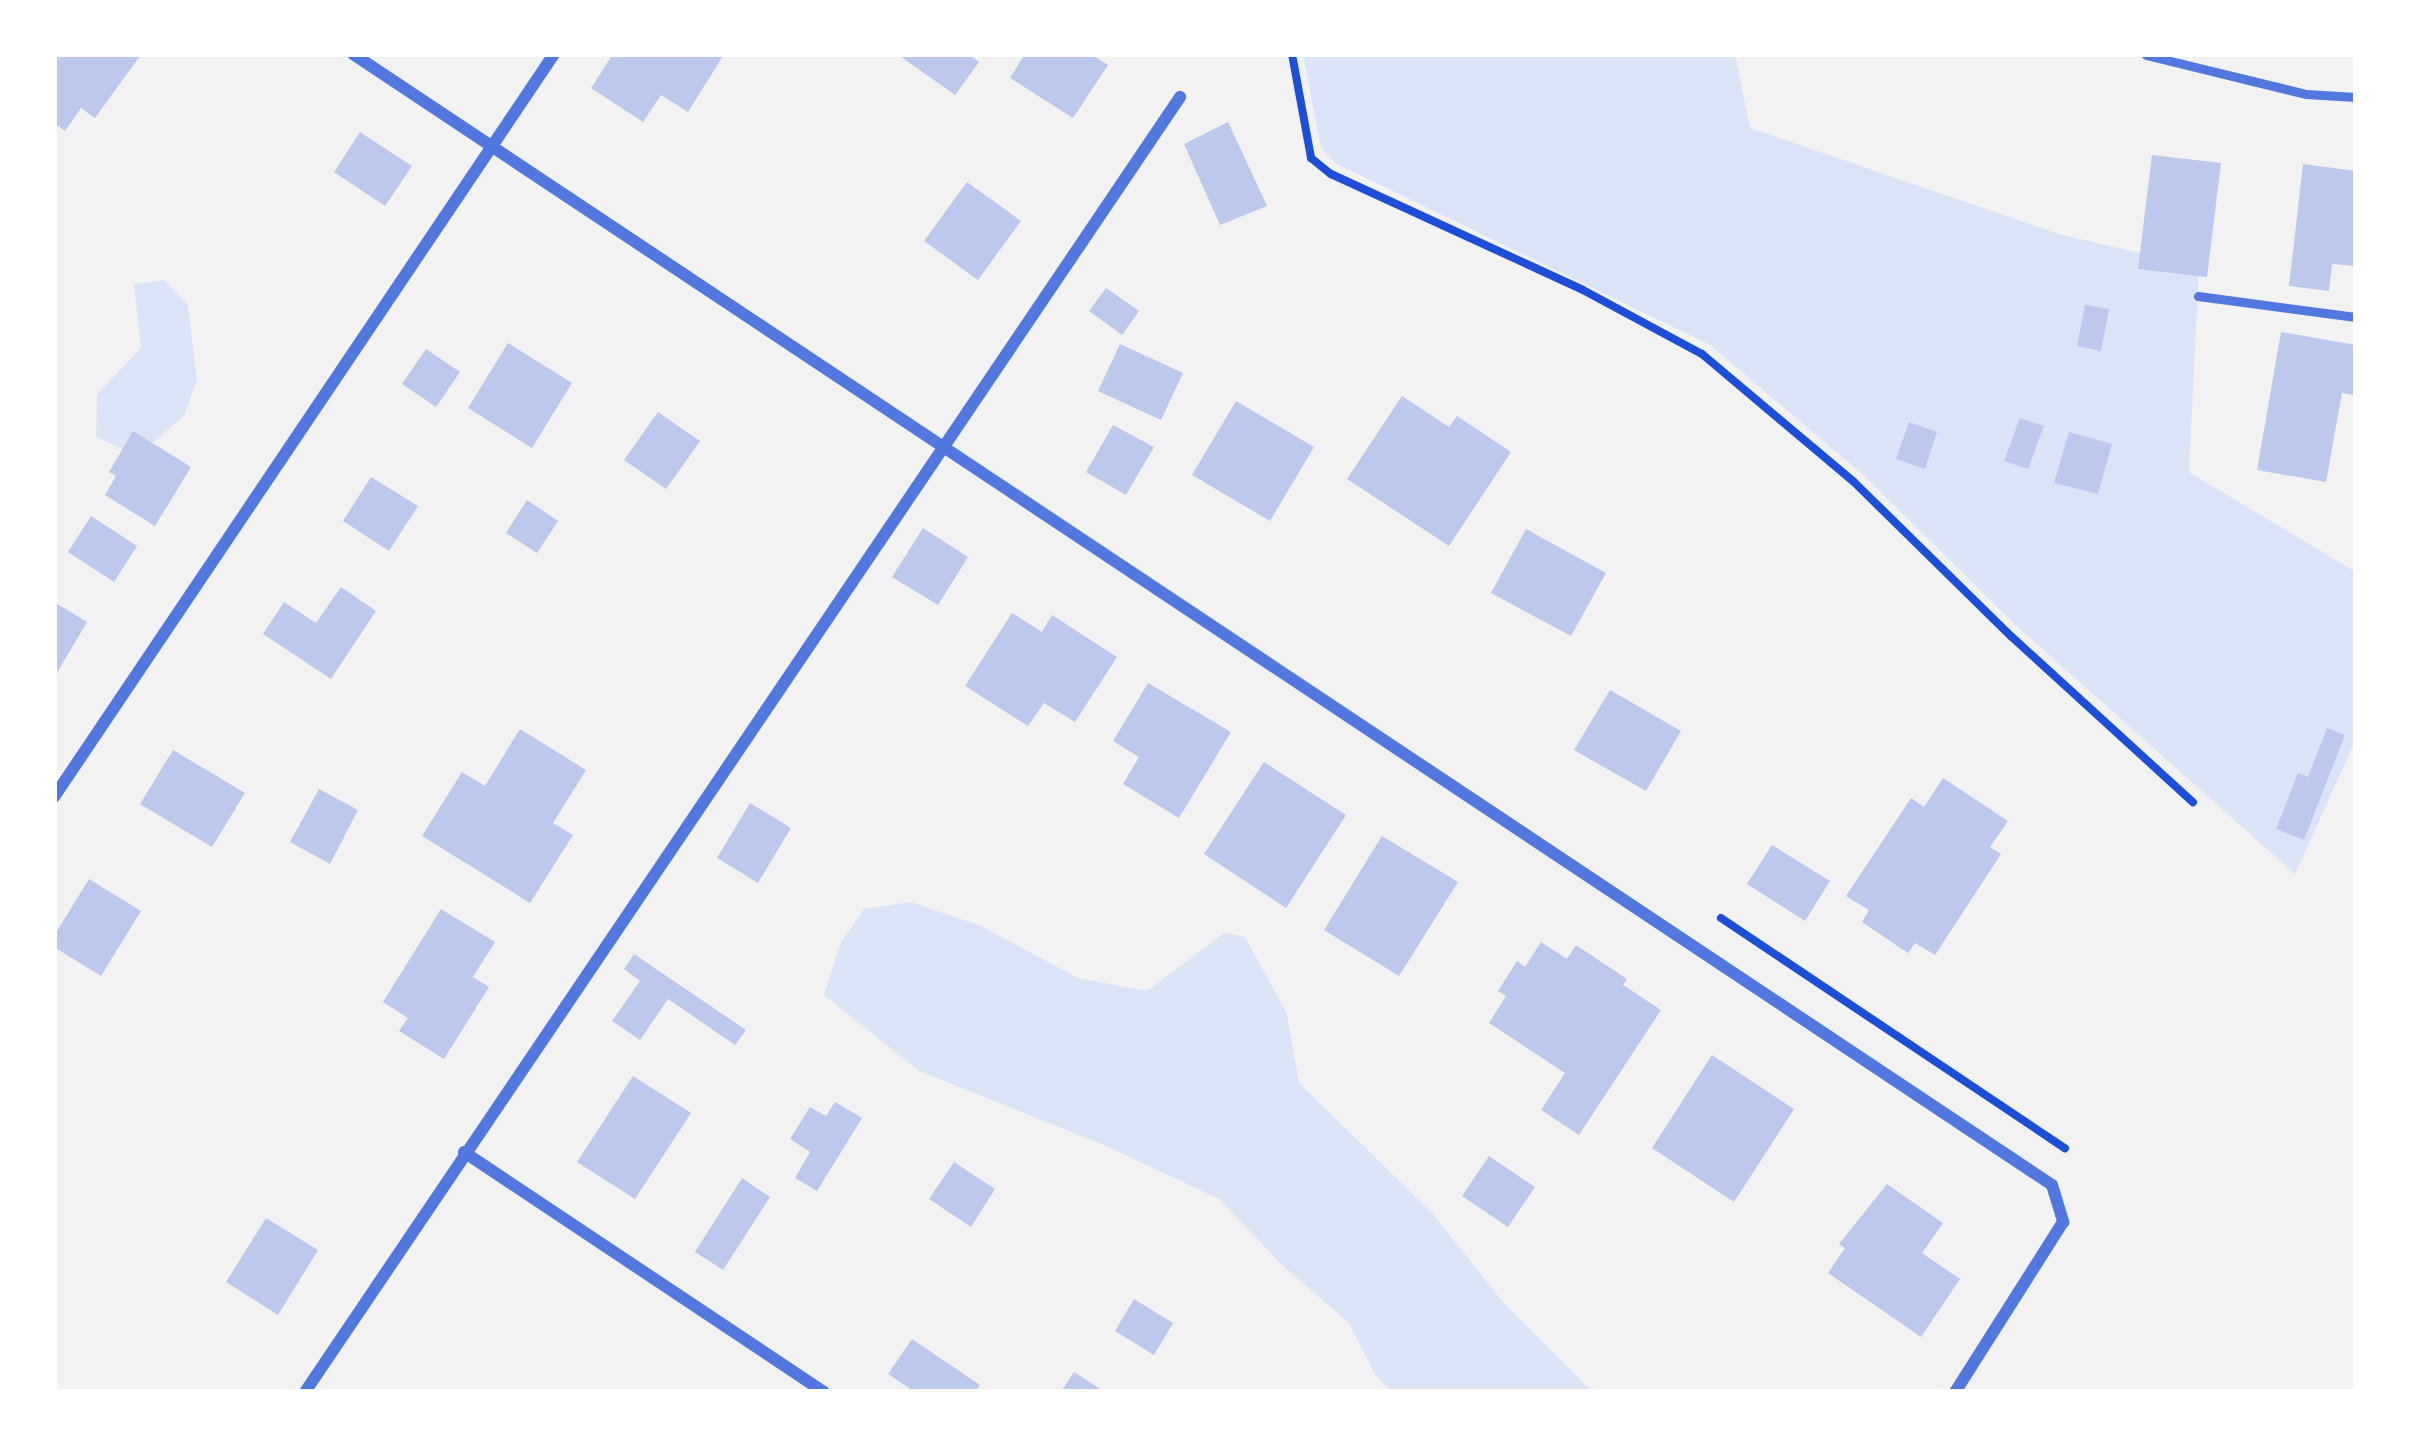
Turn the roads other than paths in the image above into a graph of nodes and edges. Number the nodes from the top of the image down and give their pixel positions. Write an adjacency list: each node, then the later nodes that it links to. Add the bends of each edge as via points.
1 (353, 54): 6 (street)
2 (554, 54): 6 (street)
3 (2146, 55): 5 (lane, via 2306,94)
4 (1180, 97): 9 (street)
5 (2356, 97)
6 (490, 148): 9 (street); 10 (street)
7 (2198, 296): 8 (lane)
8 (2356, 317)
9 (943, 442): 11 (street); 14 (street, via 2052,1185 2062,1222)
10 (54, 796)
11 (464, 1152): 12 (street); 13 (street)
12 (305, 1392)
13 (824, 1392)
14 (1955, 1392)

